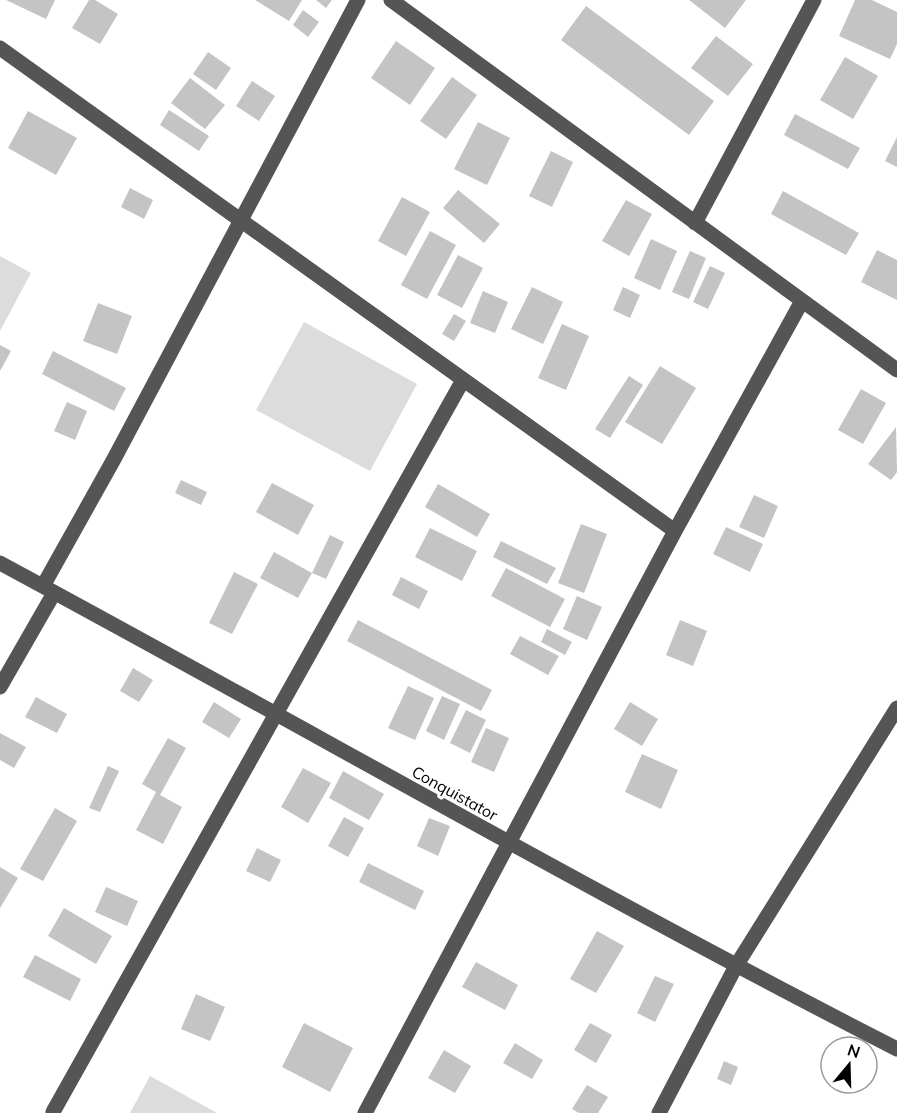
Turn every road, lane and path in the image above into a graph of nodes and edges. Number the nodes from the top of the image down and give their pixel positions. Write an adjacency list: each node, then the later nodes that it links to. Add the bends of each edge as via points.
1 (358, 0): 5 (street)
2 (391, 0): 6 (street)
3 (814, 0): 6 (street)
4 (0, 48): 5 (street)
5 (240, 221): 9 (street); 12 (street)
6 (695, 223): 7 (street)
7 (802, 301): 8 (street); 10 (street)
8 (897, 370)
9 (463, 380): 10 (street); 15 (street)
10 (675, 531): 16 (street)
11 (0, 563): 12 (street, Conquistator)
12 (48, 590): 13 (street); 15 (street, Conquistator)
13 (0, 687)
14 (897, 708): 17 (street)
15 (275, 715): 16 (street, Conquistator); 19 (street)
16 (508, 843): 17 (street, Conquistator); 20 (street)
17 (736, 966): 18 (street, Conquistator); 21 (street)
18 (897, 1049)
19 (53, 1112)
20 (365, 1113)
21 (659, 1113)

